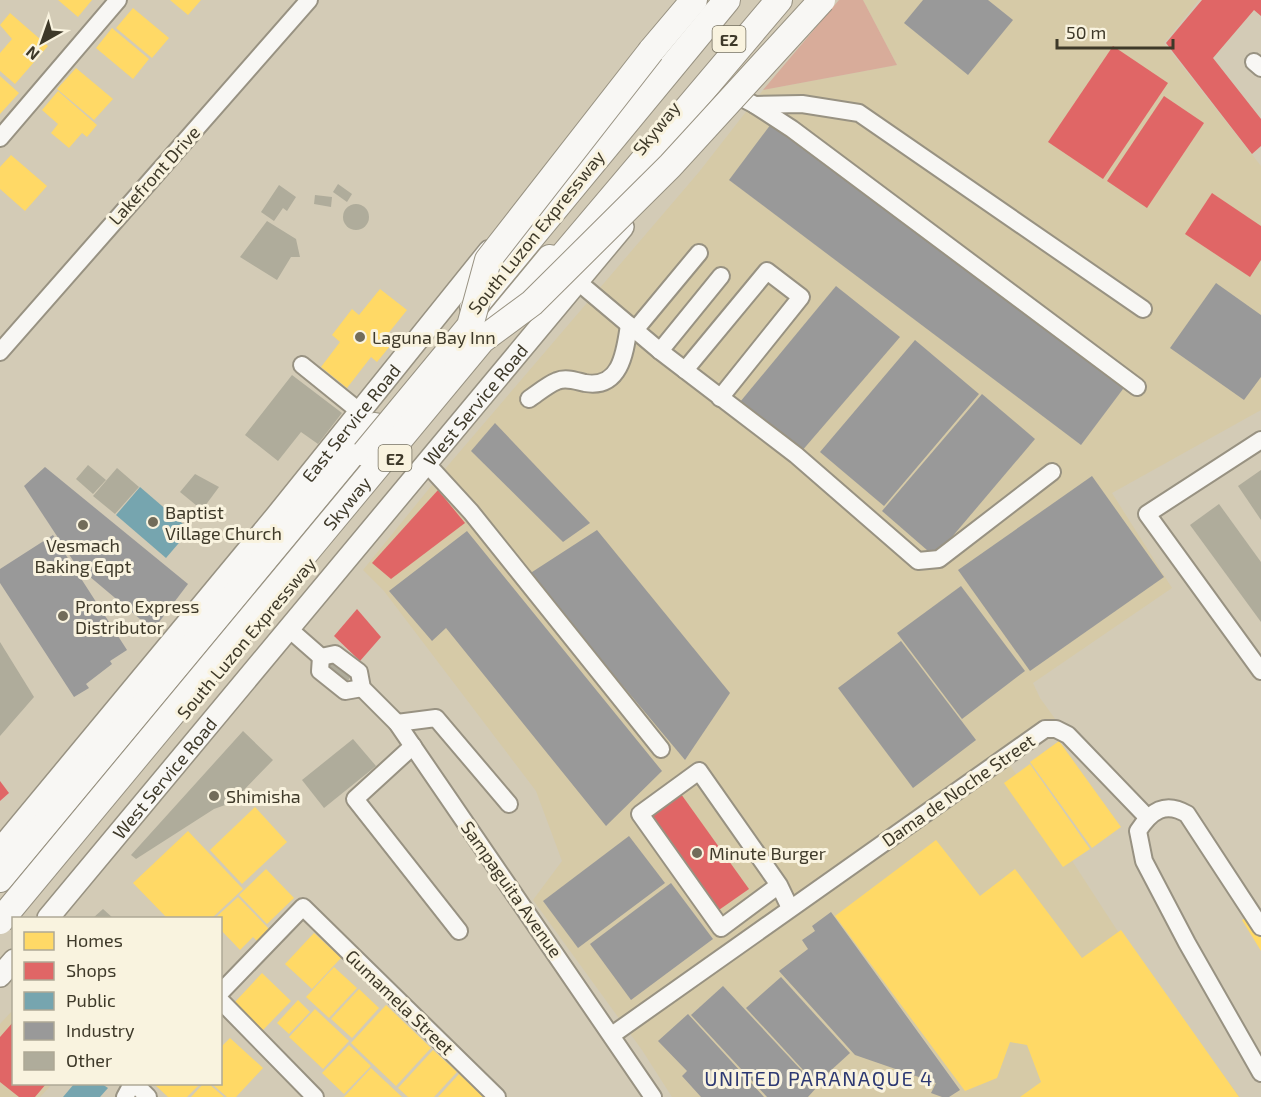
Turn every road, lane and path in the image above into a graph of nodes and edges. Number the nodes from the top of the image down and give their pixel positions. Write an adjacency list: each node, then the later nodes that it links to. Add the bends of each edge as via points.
1 (118, 0): 13 (street)
2 (309, 0): 21 (street, Lakefront Drive)
3 (694, 0): 19 (highway, bridge, via 488,260)
4 (704, 0): 29 (main road, East Service Road, via 461,283)
5 (726, 0): 24 (highway, South Luzon Expressway / E2)
6 (738, 0): 19 (highway, Skyway / E2)
7 (761, 0): 19 (highway, Skyway / E2, bridge)
8 (779, 0): 28 (highway, South Luzon Expressway / E2)
9 (808, 0): 11 (main road, West Service Road)
10 (822, 0): 19 (highway, bridge, via 670,166 532,303)
11 (732, 93): 12 (street); 16 (main road, West Service Road)
12 (755, 105): 17 (street, via 802,104 859,113); 25 (street)
13 (0, 138)
14 (699, 253): 18 (street)
15 (721, 276): 20 (street)
16 (577, 281): 18 (street); 31 (main road, West Service Road)
17 (1143, 309)
18 (632, 327): 20 (street); 27 (street, via 610,379 598,385 558,380)
19 (476, 333): 45 (highway, Skyway / E2, bridge); 49 (highway, Skyway / E2, bridge)
20 (660, 351): 23 (street)
21 (0, 352)
22 (302, 365): 29 (street)
23 (685, 370): 26 (street); 26 (street, via 767,271 801,297)
24 (408, 387): 28 (street); 43 (highway, South Luzon Expressway / E2)
25 (1137, 387)
26 (720, 398): 32 (street, via 796,455 918,561 939,559)
27 (529, 399)
28 (435, 409): 47 (highway, South Luzon Expressway / E2)
29 (358, 411): 42 (main road, East Service Road)
30 (1261, 440): 35 (street, via 1147,514)
31 (427, 464): 33 (main road, West Service Road); 39 (street, via 471,512)
32 (1052, 471)
33 (289, 629): 34 (street, Sampaguita Avenue); 48 (main road, West Service Road)
34 (321, 657): 36 (street, Sampaguita Avenue, via 335,654 359,672); 36 (street, Sampaguita Avenue, via 321,671 345,691)
35 (1261, 671)
36 (362, 688): 37 (street, Sampaguita Avenue)
37 (397, 723): 38 (street, Sampaguita Avenue); 40 (street, via 436,718)
38 (413, 746): 52 (street, via 355,799); 56 (street, Sampaguita Avenue)
39 (661, 749)
40 (509, 804)
41 (1147, 817): 46 (street, Dama de Noche Street, via 1068,735 1045,729); 51 (street, via 1162,807 1176,807 1187,813); 57 (street, via 1138,831 1144,861)
42 (0, 849)
43 (0, 879)
44 (778, 885): 44 (street, via 699,771 640,814 721,928); 46 (street)
45 (0, 895)
46 (790, 908): 56 (street, Dama de Noche Street)
47 (16, 917)
48 (49, 917)
49 (0, 921)
50 (12, 921): 53 (highway, South Luzon Expressway / E2)
51 (1261, 927)
52 (459, 931)
53 (0, 936)
54 (222, 991): 62 (street, Gumamela Street, via 303,907)
55 (222, 1002): 61 (street)
56 (612, 1035): 59 (street, Sampaguita Avenue)
57 (1261, 1073)
58 (136, 1085): 60 (street)
59 (647, 1095)
60 (148, 1097)
61 (315, 1097)
62 (497, 1097)

